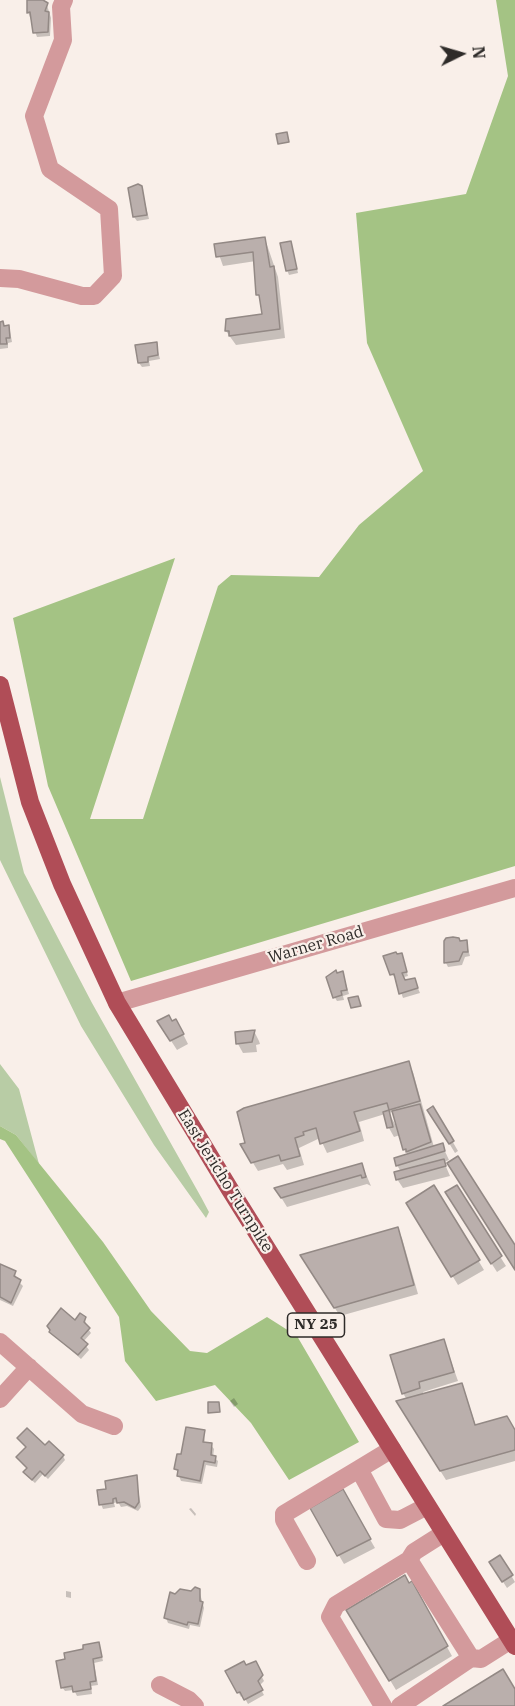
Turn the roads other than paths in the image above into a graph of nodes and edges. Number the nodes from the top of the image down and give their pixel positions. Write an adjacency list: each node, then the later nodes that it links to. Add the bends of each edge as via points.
1 (64, 0): 2 (street, via 63,40 34,116 50,169 109,209 113,276 94,296)
2 (0, 278)
3 (0, 685): 5 (main road, East Jericho Turnpike / NY 25, via 30,802 62,884)
4 (515, 888): 5 (street, Warner Road)
5 (117, 1003): 10 (main road, East Jericho Turnpike / NY 25)
6 (0, 1342): 7 (street)
7 (29, 1367): 8 (street); 9 (street, via 82,1414)
8 (0, 1399)
9 (114, 1426)
10 (392, 1449): 11 (street); 12 (main road, East Jericho Turnpike / NY 25)
11 (359, 1469): 12 (street, via 386,1519 400,1521); 15 (street, via 284,1514)
12 (428, 1506): 13 (main road, East Jericho Turnpike / NY 25)
13 (444, 1533): 14 (street, via 414,1552); 16 (main road, East Jericho Turnpike / NY 25)
14 (409, 1560): 17 (street); 20 (street, via 336,1605 330,1617)
15 (307, 1561)
16 (513, 1643): 17 (street, via 481,1659)
17 (471, 1658): 21 (street)
18 (159, 1685): 19 (street)
19 (195, 1706)
20 (383, 1706)
21 (400, 1706)

